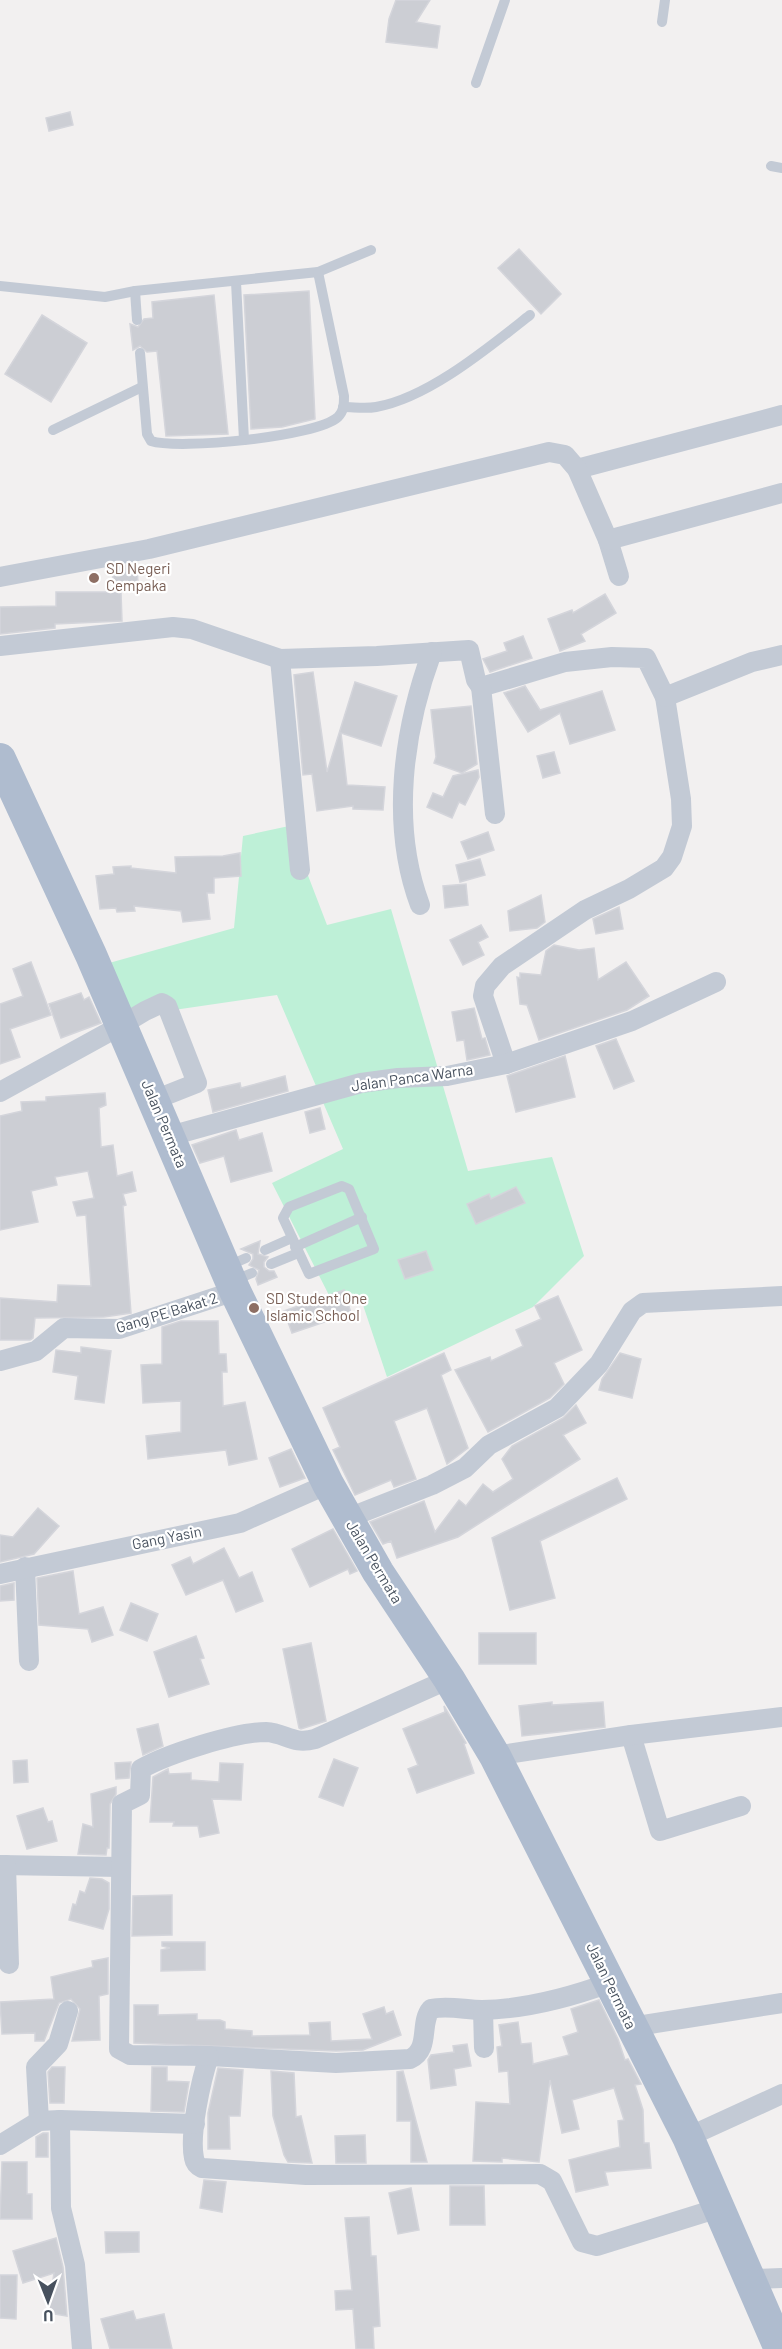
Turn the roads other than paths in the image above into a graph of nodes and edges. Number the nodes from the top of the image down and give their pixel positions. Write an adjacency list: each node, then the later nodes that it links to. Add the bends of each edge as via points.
1 (505, 0): 4 (lane)
2 (665, 0): 3 (lane)
3 (662, 22)
4 (477, 83)
5 (371, 250): 6 (lane)
6 (318, 272): 7 (lane); 14 (lane)
7 (236, 282): 9 (lane); 17 (lane)
8 (0, 286): 9 (lane, via 96,297)
9 (135, 291): 11 (lane)
10 (530, 315): 14 (lane, via 482,353 418,391 379,407)
11 (137, 320)
12 (140, 352): 13 (lane)
13 (142, 387): 16 (lane); 17 (lane, via 151,441)
14 (343, 407): 17 (lane, via 338,417 312,428)
15 (782, 415): 18 (street)
16 (53, 430)
17 (243, 440)
18 (578, 469): 20 (street); 22 (street, via 566,454 549,452 160,547)
19 (782, 493): 20 (street)
20 (608, 540): 21 (street)
21 (619, 576)
22 (0, 577)
23 (0, 646): 26 (street, via 192,628)
24 (432, 652): 26 (street); 27 (street, via 469,650); 32 (street, via 420,684 402,797 405,858)
25 (782, 655): 28 (street, via 752,662)
26 (280, 659): 31 (street)
27 (481, 687): 28 (street, via 565,662 628,656 646,658); 30 (street)
28 (665, 698): 35 (street, via 681,799 682,826 675,851 664,868 585,910 502,966 491,979 483,996)
29 (0, 759): 34 (main road, Jalan Permata)
30 (495, 814)
31 (300, 870)
32 (420, 905)
33 (716, 982): 35 (street, Jalan Panca Warna, via 632,1021)
34 (120, 1026): 36 (street); 37 (main road, Jalan Permata); 37 (street, via 145,1011 162,1004 167,1006 197,1083)
35 (506, 1064): 38 (street, Jalan Panca Warna, via 447,1076 361,1083)
36 (0, 1092)
37 (154, 1100): 38 (main road, Jalan Permata)
38 (170, 1136): 43 (main road, Jalan Permata)
39 (362, 1217): 40 (lane); 40 (lane, via 374,1246 372,1252 309,1274); 40 (lane, via 349,1190 342,1186 289,1207 283,1218)
40 (295, 1246): 41 (lane); 42 (lane)
41 (265, 1250)
42 (271, 1264)
43 (238, 1274): 45 (street, Gang PE Bakat 2, via 119,1329 63,1328 36,1351); 46 (main road, Jalan Permata)
44 (782, 1296): 47 (street, via 643,1303 632,1311 599,1364 557,1408 489,1445 465,1468)
45 (0, 1360)
46 (328, 1484): 47 (main road, Jalan Permata); 48 (street, Gang Yasin, via 240,1523)
47 (348, 1518): 51 (main road, Jalan Permata, via 378,1572)
48 (26, 1568): 49 (street, Gang Yasin); 50 (street)
49 (0, 1574)
50 (28, 1661)
51 (449, 1679): 54 (main road, Jalan Permata); 57 (street, via 315,1739 295,1742 267,1732 231,1738 142,1768 140,1796 122,1804)
52 (782, 1717): 53 (street)
53 (631, 1735): 54 (street); 55 (street, via 660,1831)
54 (495, 1756): 59 (main road, Jalan Permata)
55 (741, 1806)
56 (3, 1865): 57 (street); 58 (street)
57 (121, 1867): 65 (street, via 119,2049 130,2055)
58 (9, 1964)
59 (609, 1983): 61 (street, via 568,1998); 63 (main road, Jalan Permata)
60 (782, 2003): 63 (street)
61 (483, 2010): 64 (street); 65 (street, via 431,2009 422,2048 416,2056 401,2061 336,2063)
62 (68, 2011): 68 (street, via 58,2044 36,2067)
63 (631, 2028): 70 (main road, Jalan Permata)
64 (484, 2048)
65 (209, 2056): 69 (street)
66 (782, 2094): 70 (street)
67 (60, 2120): 68 (street); 69 (street); 75 (street, via 61,2208 75,2265)
68 (39, 2121): 71 (street)
69 (195, 2124): 72 (street, via 193,2157 202,2168 306,2175 540,2174 552,2181 582,2242 588,2246)
70 (688, 2137): 72 (main road, Jalan Permata)
71 (0, 2145)
72 (719, 2208): 74 (main road, Jalan Permata)
73 (782, 2278): 74 (street)
74 (751, 2279): 76 (main road, Jalan Permata)
75 (82, 2349)
76 (780, 2349)

